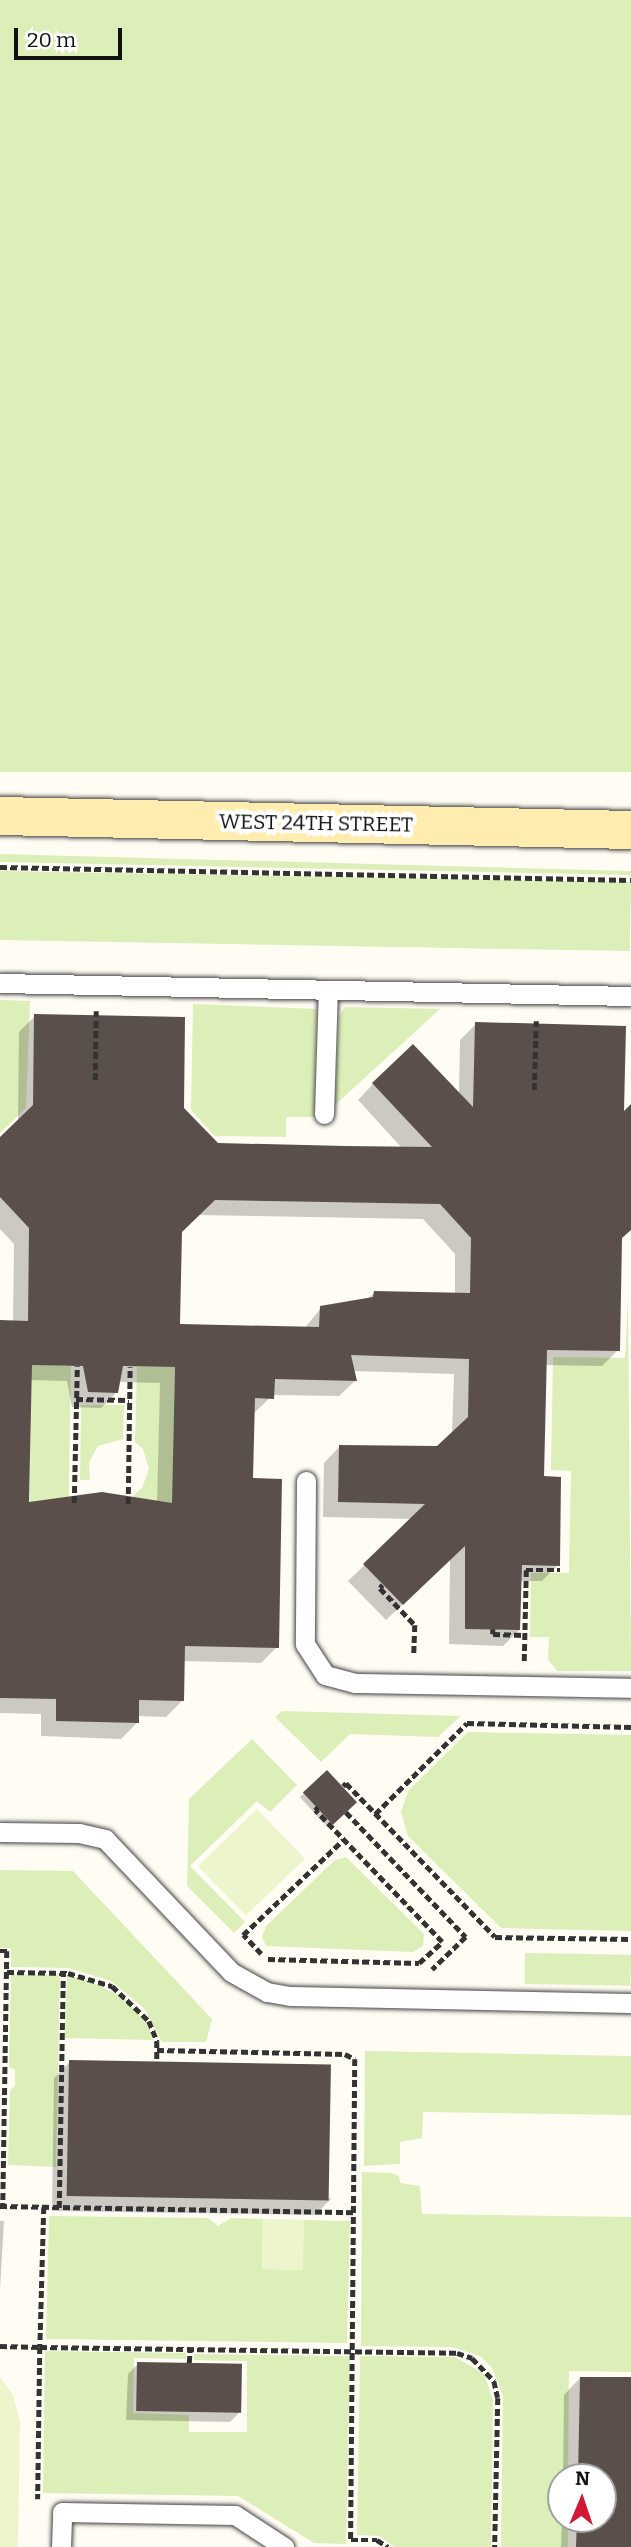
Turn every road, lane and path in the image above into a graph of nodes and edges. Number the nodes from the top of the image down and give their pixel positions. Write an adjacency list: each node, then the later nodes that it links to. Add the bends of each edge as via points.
1 (0, 816): 2 (street, WEST 24TH STREET)
2 (631, 830)
3 (0, 867): 4 (path)
4 (631, 880)
5 (0, 984): 6 (lane)
6 (97, 985): 7 (lane); 10 (path)
7 (328, 990): 8 (lane); 12 (lane)
8 (537, 994): 9 (lane); 11 (path)
9 (631, 996)
10 (95, 1080)
11 (534, 1090)
12 (324, 1114)
13 (77, 1366): 15 (path)
14 (130, 1367): 16 (path)
15 (76, 1399): 16 (path); 18 (path)
16 (130, 1400): 19 (path)
17 (306, 1482): 24 (lane, via 304,1623 305,1644 314,1663 336,1681)
18 (74, 1503)
19 (128, 1504)
20 (560, 1570): 23 (path, via 526,1570)
21 (383, 1585): 24 (path, via 380,1588 415,1625)
22 (493, 1629): 23 (path, via 493,1633)
23 (524, 1635): 25 (path)
24 (413, 1684): 25 (lane)
25 (524, 1686): 26 (lane)
26 (631, 1688)
27 (631, 1727): 31 (path, via 467,1723)
28 (343, 1786): 31 (path, via 346,1783)
29 (318, 1807): 33 (path, via 315,1810)
30 (346, 1812): 38 (path, via 466,1937 424,1977 399,1976)
31 (375, 1814): 34 (path, via 495,1937)
32 (0, 1832): 38 (lane, via 79,1833 105,1839 231,1972 267,1992)
33 (344, 1840): 33 (path, via 442,1942 419,1963 266,1959 243,1935)
34 (631, 1940)
35 (0, 1951): 36 (path, via 7,1951)
36 (7, 1972): 37 (path); 42 (path)
37 (62, 1973): 40 (path, via 96,1980 123,1993 149,2021); 44 (path)
38 (398, 1998): 39 (lane)
39 (631, 2003)
40 (156, 2050): 41 (path); 45 (path, via 345,2054 355,2059)
41 (157, 2061)
42 (2, 2206): 43 (path)
43 (44, 2207): 44 (path); 47 (path)
44 (59, 2207): 45 (path)
45 (355, 2213): 49 (path)
46 (0, 2346): 47 (path)
47 (40, 2347): 48 (path); 51 (path)
48 (190, 2349): 49 (path); 50 (path)
49 (353, 2351): 52 (path, via 351,2540); 55 (path, via 457,2353 485,2368 498,2398)
50 (189, 2363)
51 (38, 2507)
52 (386, 2546)
53 (61, 2547): 54 (lane, via 62,2512 235,2515)
54 (284, 2547)
55 (495, 2547)

